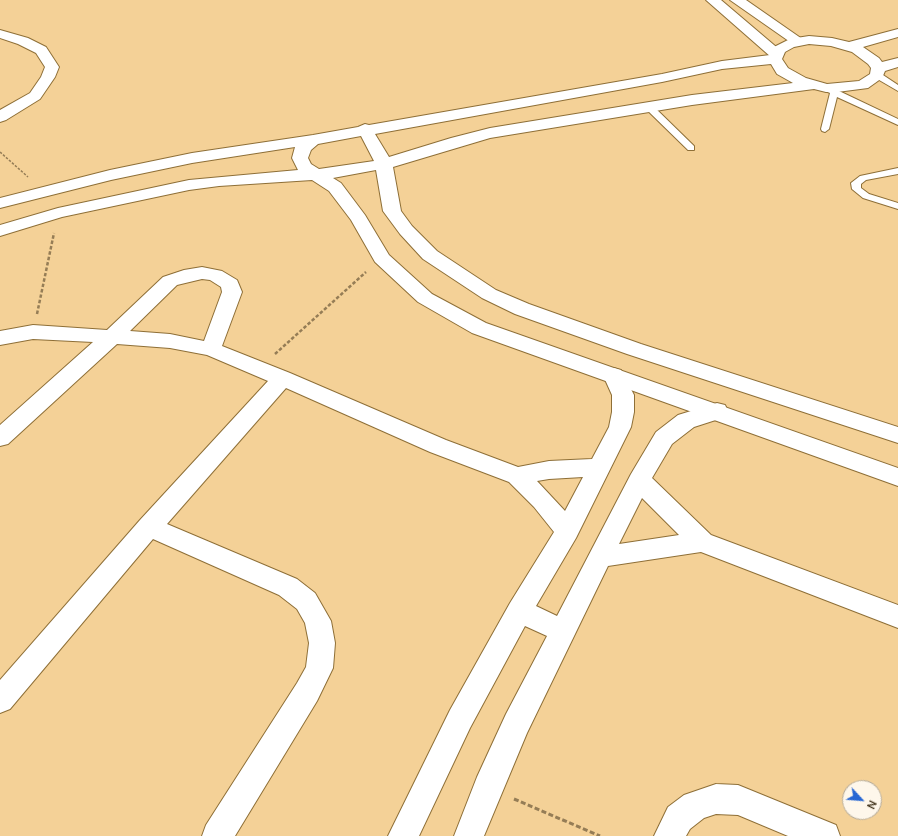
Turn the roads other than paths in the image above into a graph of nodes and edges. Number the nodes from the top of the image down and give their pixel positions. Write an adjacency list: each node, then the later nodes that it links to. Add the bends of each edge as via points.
1 (713, 0): 7 (street)
2 (737, 0): 5 (street)
3 (898, 33): 6 (street)
4 (0, 34): 13 (street, via 41,50 52,67 35,96)
5 (798, 41): 6 (street, via 821,40); 7 (street, via 784,46)
6 (851, 46): 9 (street, via 874,61)
7 (775, 56): 10 (street, via 782,71); 15 (street)
8 (898, 62): 9 (street)
9 (877, 71): 10 (street, via 872,80 863,85 851,88); 11 (lane)
10 (825, 88): 12 (street); 14 (lane); 16 (lane)
11 (898, 89)
12 (649, 107): 18 (lane); 19 (street, via 490,133)
13 (0, 117)
14 (898, 122)
15 (365, 129): 17 (street); 19 (street)
16 (825, 129)
17 (313, 140): 21 (street, via 303,148 300,158 304,167); 22 (street, via 192,158 110,175)
18 (692, 148)
19 (384, 164): 21 (street); 31 (street, via 392,211 406,230 430,255 489,294 522,309 634,349)
20 (898, 171): 23 (lane, via 863,178 856,183 856,189 866,196)
21 (314, 175): 24 (street, via 189,186 58,213); 28 (street, via 335,187 382,258 425,298 479,328)
22 (0, 204)
23 (898, 206)
24 (0, 230)
25 (113, 336): 26 (street, via 33,332); 27 (street, via 170,341); 27 (street, via 170,281 202,273 215,275 224,280 230,284 232,292); 32 (street)
26 (0, 338)
27 (211, 349): 29 (street)
28 (614, 375): 30 (street); 33 (street, via 623,395 623,412 620,427)
29 (283, 378): 34 (street, via 430,443); 37 (street)
30 (717, 411): 35 (street); 36 (street, via 686,421 664,438)
31 (898, 435)
32 (0, 438)
33 (599, 467): 34 (street, via 550,470); 38 (street)
34 (517, 476): 38 (street)
35 (898, 477)
36 (639, 480): 39 (street); 40 (street)
37 (149, 528): 44 (street); 45 (street, via 288,587 306,601 318,621 322,643 319,668 307,692)
38 (567, 531): 41 (street)
39 (702, 542): 40 (street); 42 (street)
40 (599, 557): 43 (street)
41 (519, 611): 43 (street); 46 (street, via 460,719)
42 (898, 617)
43 (562, 631): 47 (street, via 516,724)
44 (0, 700)
45 (217, 836)
46 (403, 836)
47 (469, 836)
48 (670, 836): 49 (street, via 679,818 695,806 716,800 738,800)
49 (825, 836)

